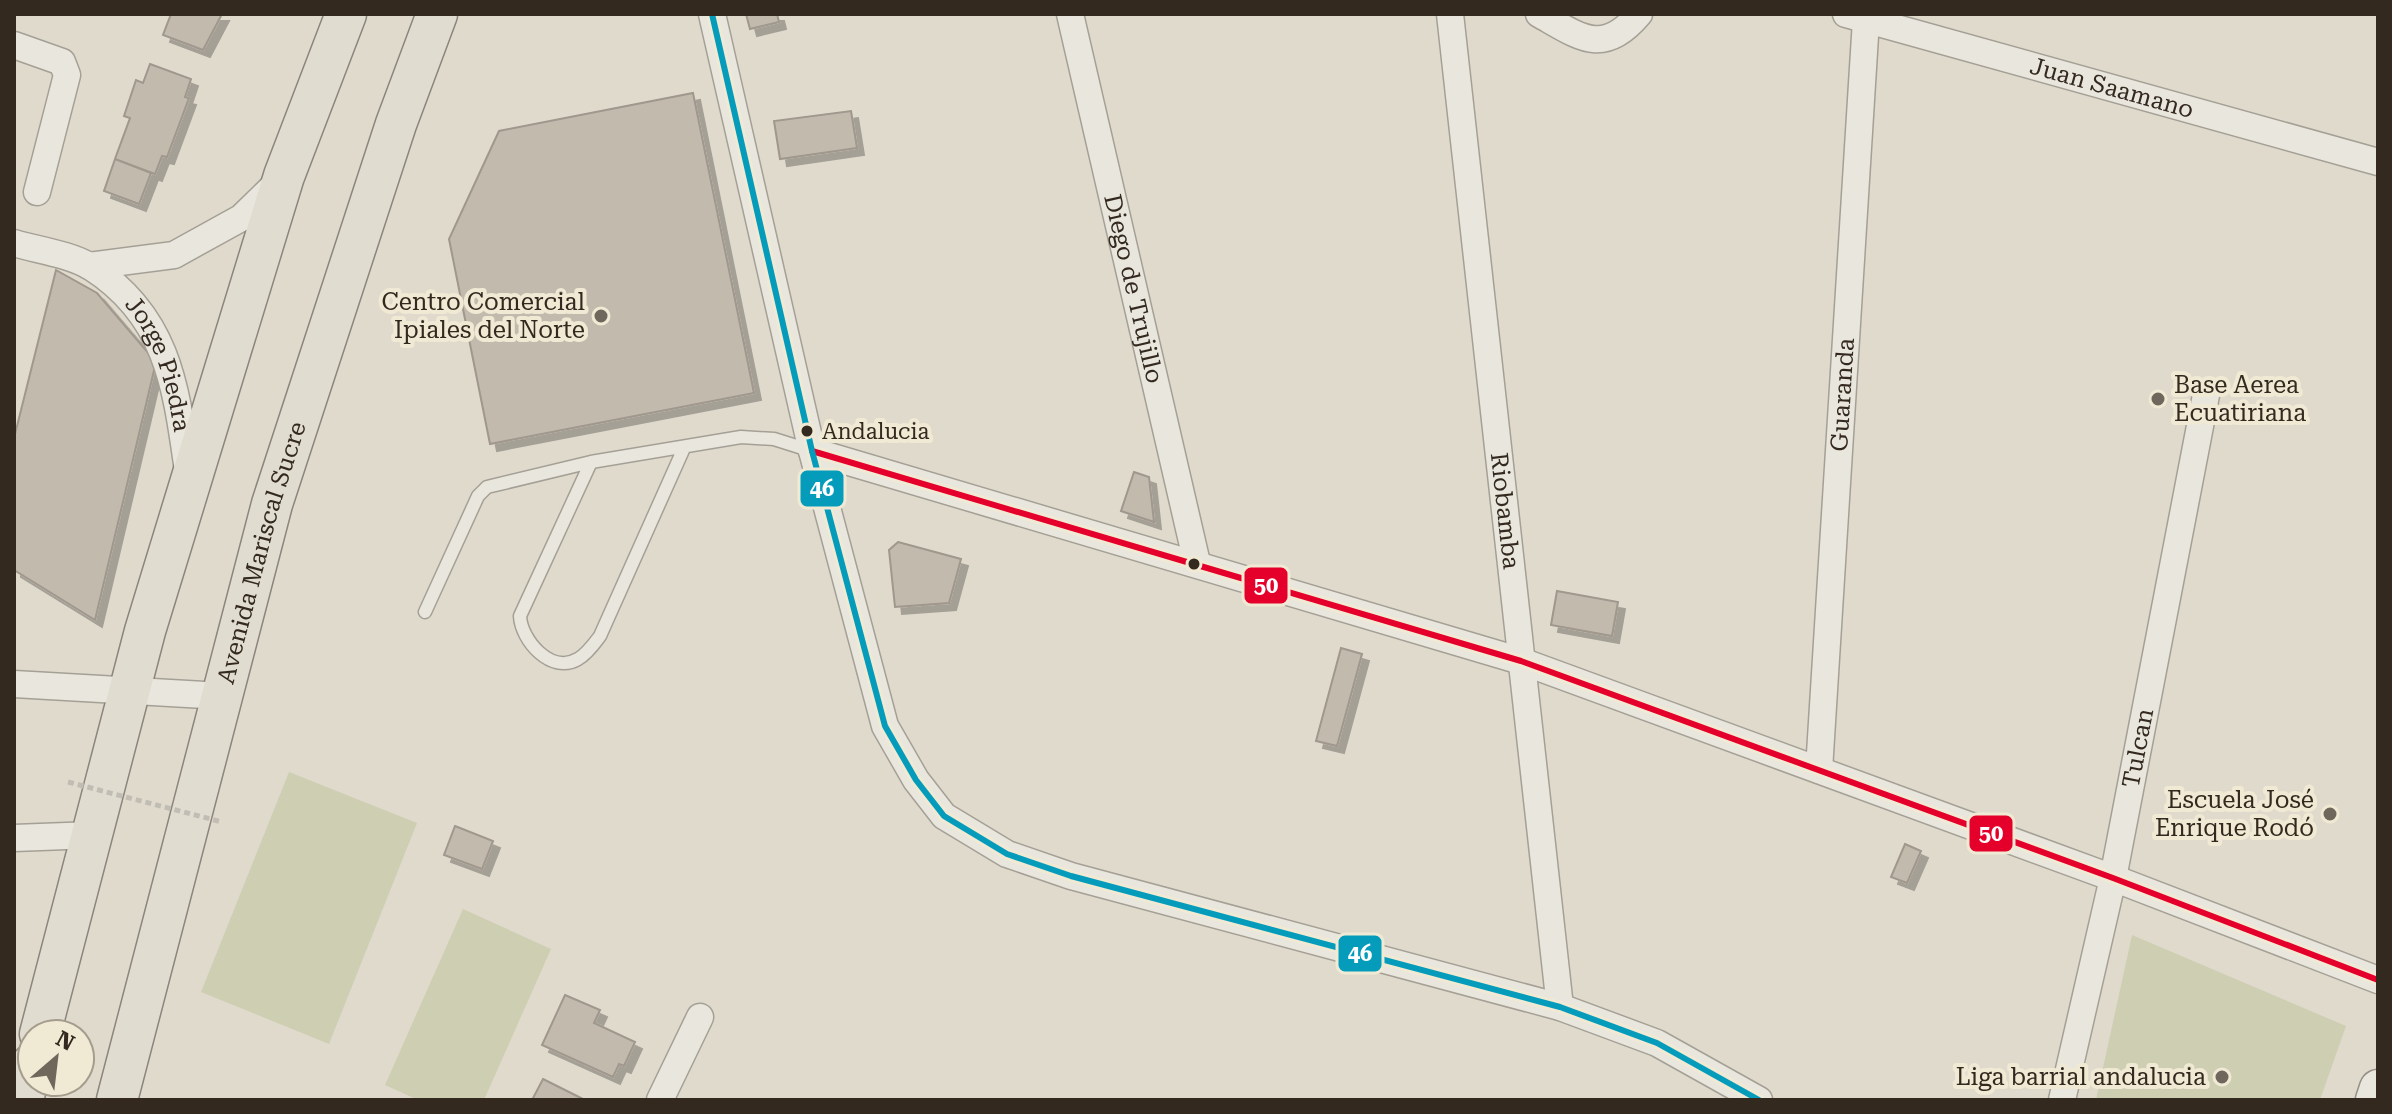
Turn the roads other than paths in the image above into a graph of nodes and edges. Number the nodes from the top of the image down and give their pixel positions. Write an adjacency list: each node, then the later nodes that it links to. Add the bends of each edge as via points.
1 (346, 14): 11 (main road)
2 (437, 14): 25 (main road, Avenida Mariscal Sucre, via 272,504)
3 (712, 14): 17 (street)
4 (1070, 14): 20 (street, Diego de Trujillo)
5 (1450, 14): 22 (street, Riobamba)
6 (1539, 14): 7 (street, via 1580,37 1602,41 1624,31)
7 (1639, 14)
8 (1856, 17): 10 (street, Juan Saamano); 26 (street, Guaranda)
9 (14, 45): 12 (street, via 50,55 62,62 67,75)
10 (2378, 162)
11 (284, 176): 14 (street, Jorge Piedra, via 241,218 174,255); 19 (main road)
12 (37, 192)
13 (14, 243): 14 (street, Jorge Piedra)
14 (89, 266): 19 (street, Jorge Piedra, via 131,300 160,340 178,406)
15 (2206, 395): 29 (street, Tulcan)
16 (684, 448): 17 (lane, via 741,437 774,439); 18 (lane); 18 (lane, via 600,636 577,660 565,663 533,647 520,628 520,616)
17 (812, 451): 20 (street); 31 (street, via 885,726 944,816 1007,854 1071,876)
18 (591, 462): 21 (lane, via 487,487 478,496)
19 (190, 486): 24 (main road)
20 (1197, 563): 22 (street)
21 (425, 612)
22 (1521, 661): 26 (street); 31 (street, Riobamba)
23 (14, 684): 24 (street)
24 (128, 691): 25 (street); 27 (main road)
25 (222, 696): 35 (main road, Avenida Mariscal Sucre)
26 (1819, 770): 29 (street)
27 (93, 835): 28 (street); 33 (main road)
28 (14, 838)
29 (2113, 878): 30 (street); 38 (street, Tulcan)
30 (2378, 980)
31 (1560, 1007): 37 (street, via 1657,1043)
32 (700, 1017): 36 (street)
33 (44, 1018)
34 (2378, 1088): 39 (main road)
35 (117, 1100)
36 (660, 1100)
37 (1759, 1100)
38 (2062, 1100)
39 (2374, 1100)

